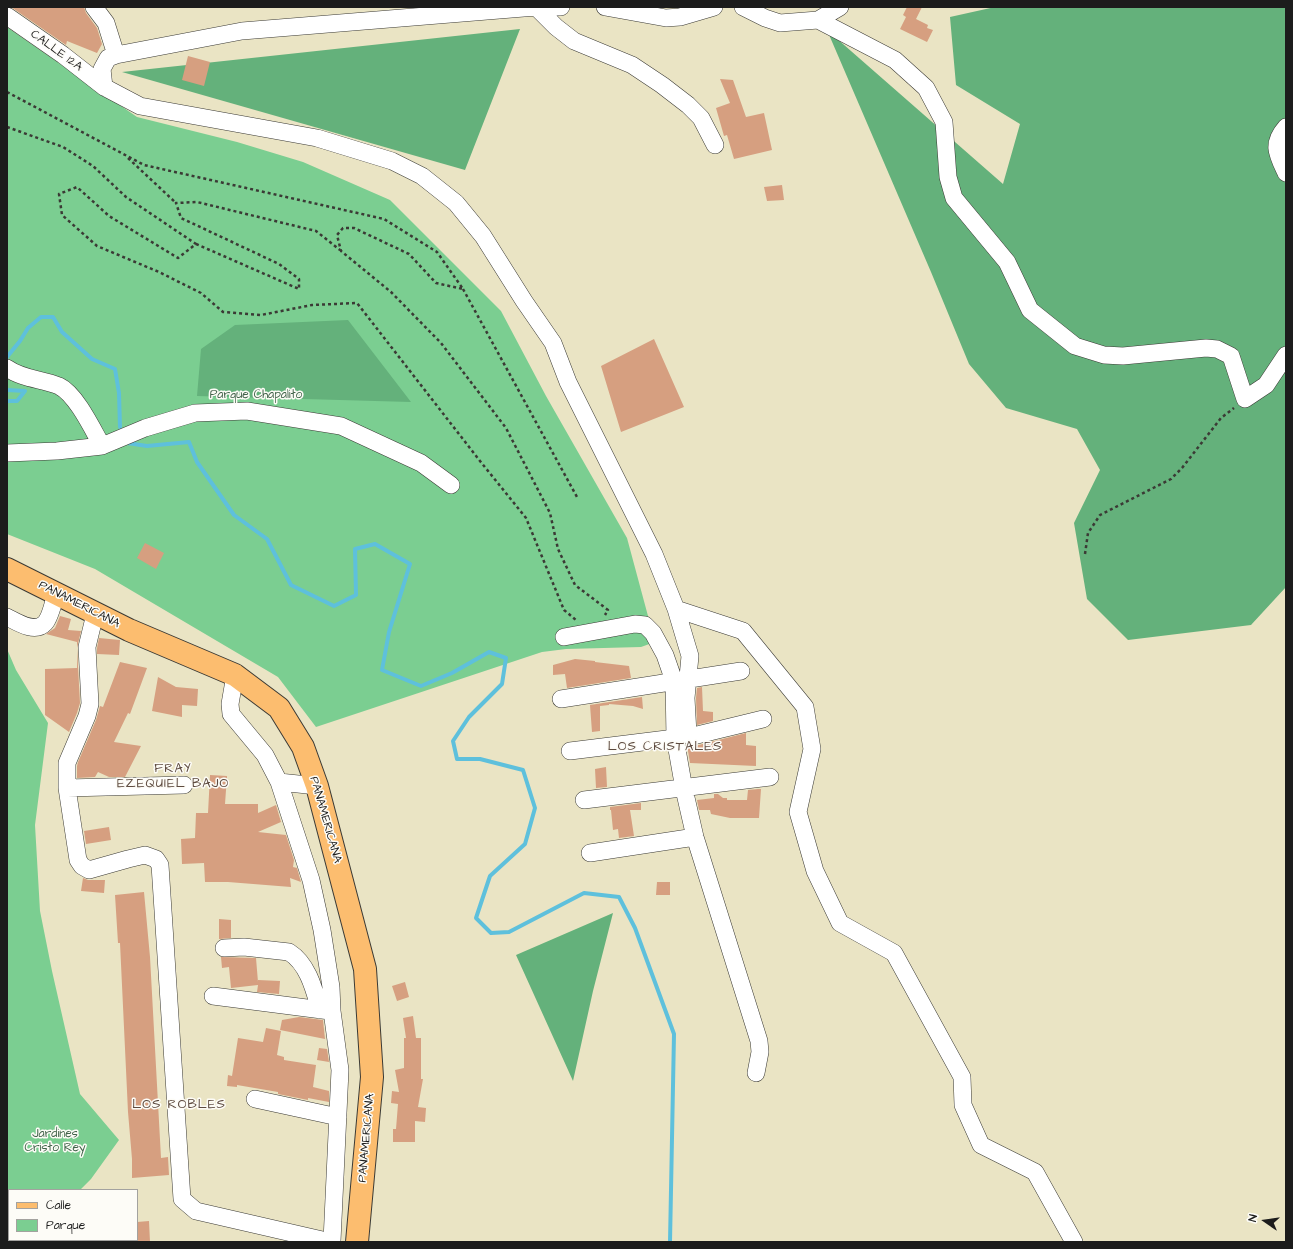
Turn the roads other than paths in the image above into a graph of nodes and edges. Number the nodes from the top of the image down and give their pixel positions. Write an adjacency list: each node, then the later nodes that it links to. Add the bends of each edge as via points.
1 (94, 7): 10 (street, via 106,23)
2 (536, 7): 3 (street); 10 (street, via 242,32); 13 (street, via 574,41 632,65 688,105 701,118)
3 (561, 7)
4 (606, 7): 5 (street, via 666,18 680,17)
5 (714, 7)
6 (743, 7): 9 (street, via 780,23)
7 (840, 7): 9 (street)
8 (7, 16): 11 (street, CALLE 12A)
9 (818, 20): 15 (street, via 895,60 926,88 944,122 948,178 954,198 1007,262 1030,310 1075,346 1104,355 1123,356 1217,349 1231,356 1245,400 1266,385)
10 (116, 55): 11 (street, via 108,58 102,69)
11 (104, 87): 22 (street, CALLE 12A, via 140,106 317,138 392,161 422,176 456,203 483,236 553,343 568,382 654,554)
12 (1286, 127): 14 (street, via 1277,143 1277,154)
13 (715, 145)
14 (1286, 173)
15 (1286, 355)
16 (7, 368): 17 (street, via 15,374 59,386 71,394)
17 (102, 446): 18 (street, via 57,452); 19 (street, via 145,428 195,413 248,411 341,426 421,463)
18 (7, 453)
19 (451, 485)
20 (7, 569): 21 (main road, PANAMERICANA)
21 (56, 593): 23 (main road, PANAMERICANA); 24 (street, via 46,622 41,626 30,627)
22 (676, 609): 28 (street, CALLE 12A, via 690,656); 50 (street, via 743,631 805,706 812,749 798,812 815,871 840,922 894,952 962,1077 963,1106 981,1145 1035,1172)
23 (95, 614): 27 (main road, PANAMERICANA); 37 (street, via 87,647 90,704 67,763)
24 (7, 617)
25 (564, 637): 28 (street, via 636,624 645,625 653,633)
26 (741, 671): 28 (street)
27 (235, 675): 34 (street, via 230,704 231,714 265,755); 36 (main road, PANAMERICANA, via 279,708 303,748)
28 (681, 680): 29 (street); 30 (street, via 686,698 690,736); 31 (street)
29 (561, 699)
30 (763, 718)
31 (675, 738): 32 (street); 38 (street)
32 (570, 751)
33 (770, 777): 38 (street)
34 (279, 782): 36 (street); 44 (street, via 312,880 331,987)
35 (184, 785): 37 (street)
36 (317, 786): 49 (main road, PANAMERICANA, via 365,969 372,1077)
37 (67, 788): 48 (street, via 78,860 82,866 90,870 145,856 156,859 160,865 182,1199 196,1211)
38 (684, 788): 39 (street); 40 (street)
39 (584, 800)
40 (695, 837): 41 (street); 45 (street, via 759,1041 760,1052)
41 (590, 853)
42 (224, 948): 44 (street, via 244,947 289,952 294,955 303,966)
43 (213, 996): 44 (street)
44 (326, 1010): 47 (street, via 340,1070)
45 (756, 1073)
46 (255, 1099): 47 (street)
47 (338, 1117): 48 (street)
48 (332, 1242)
49 (357, 1242)
50 (1074, 1242)

